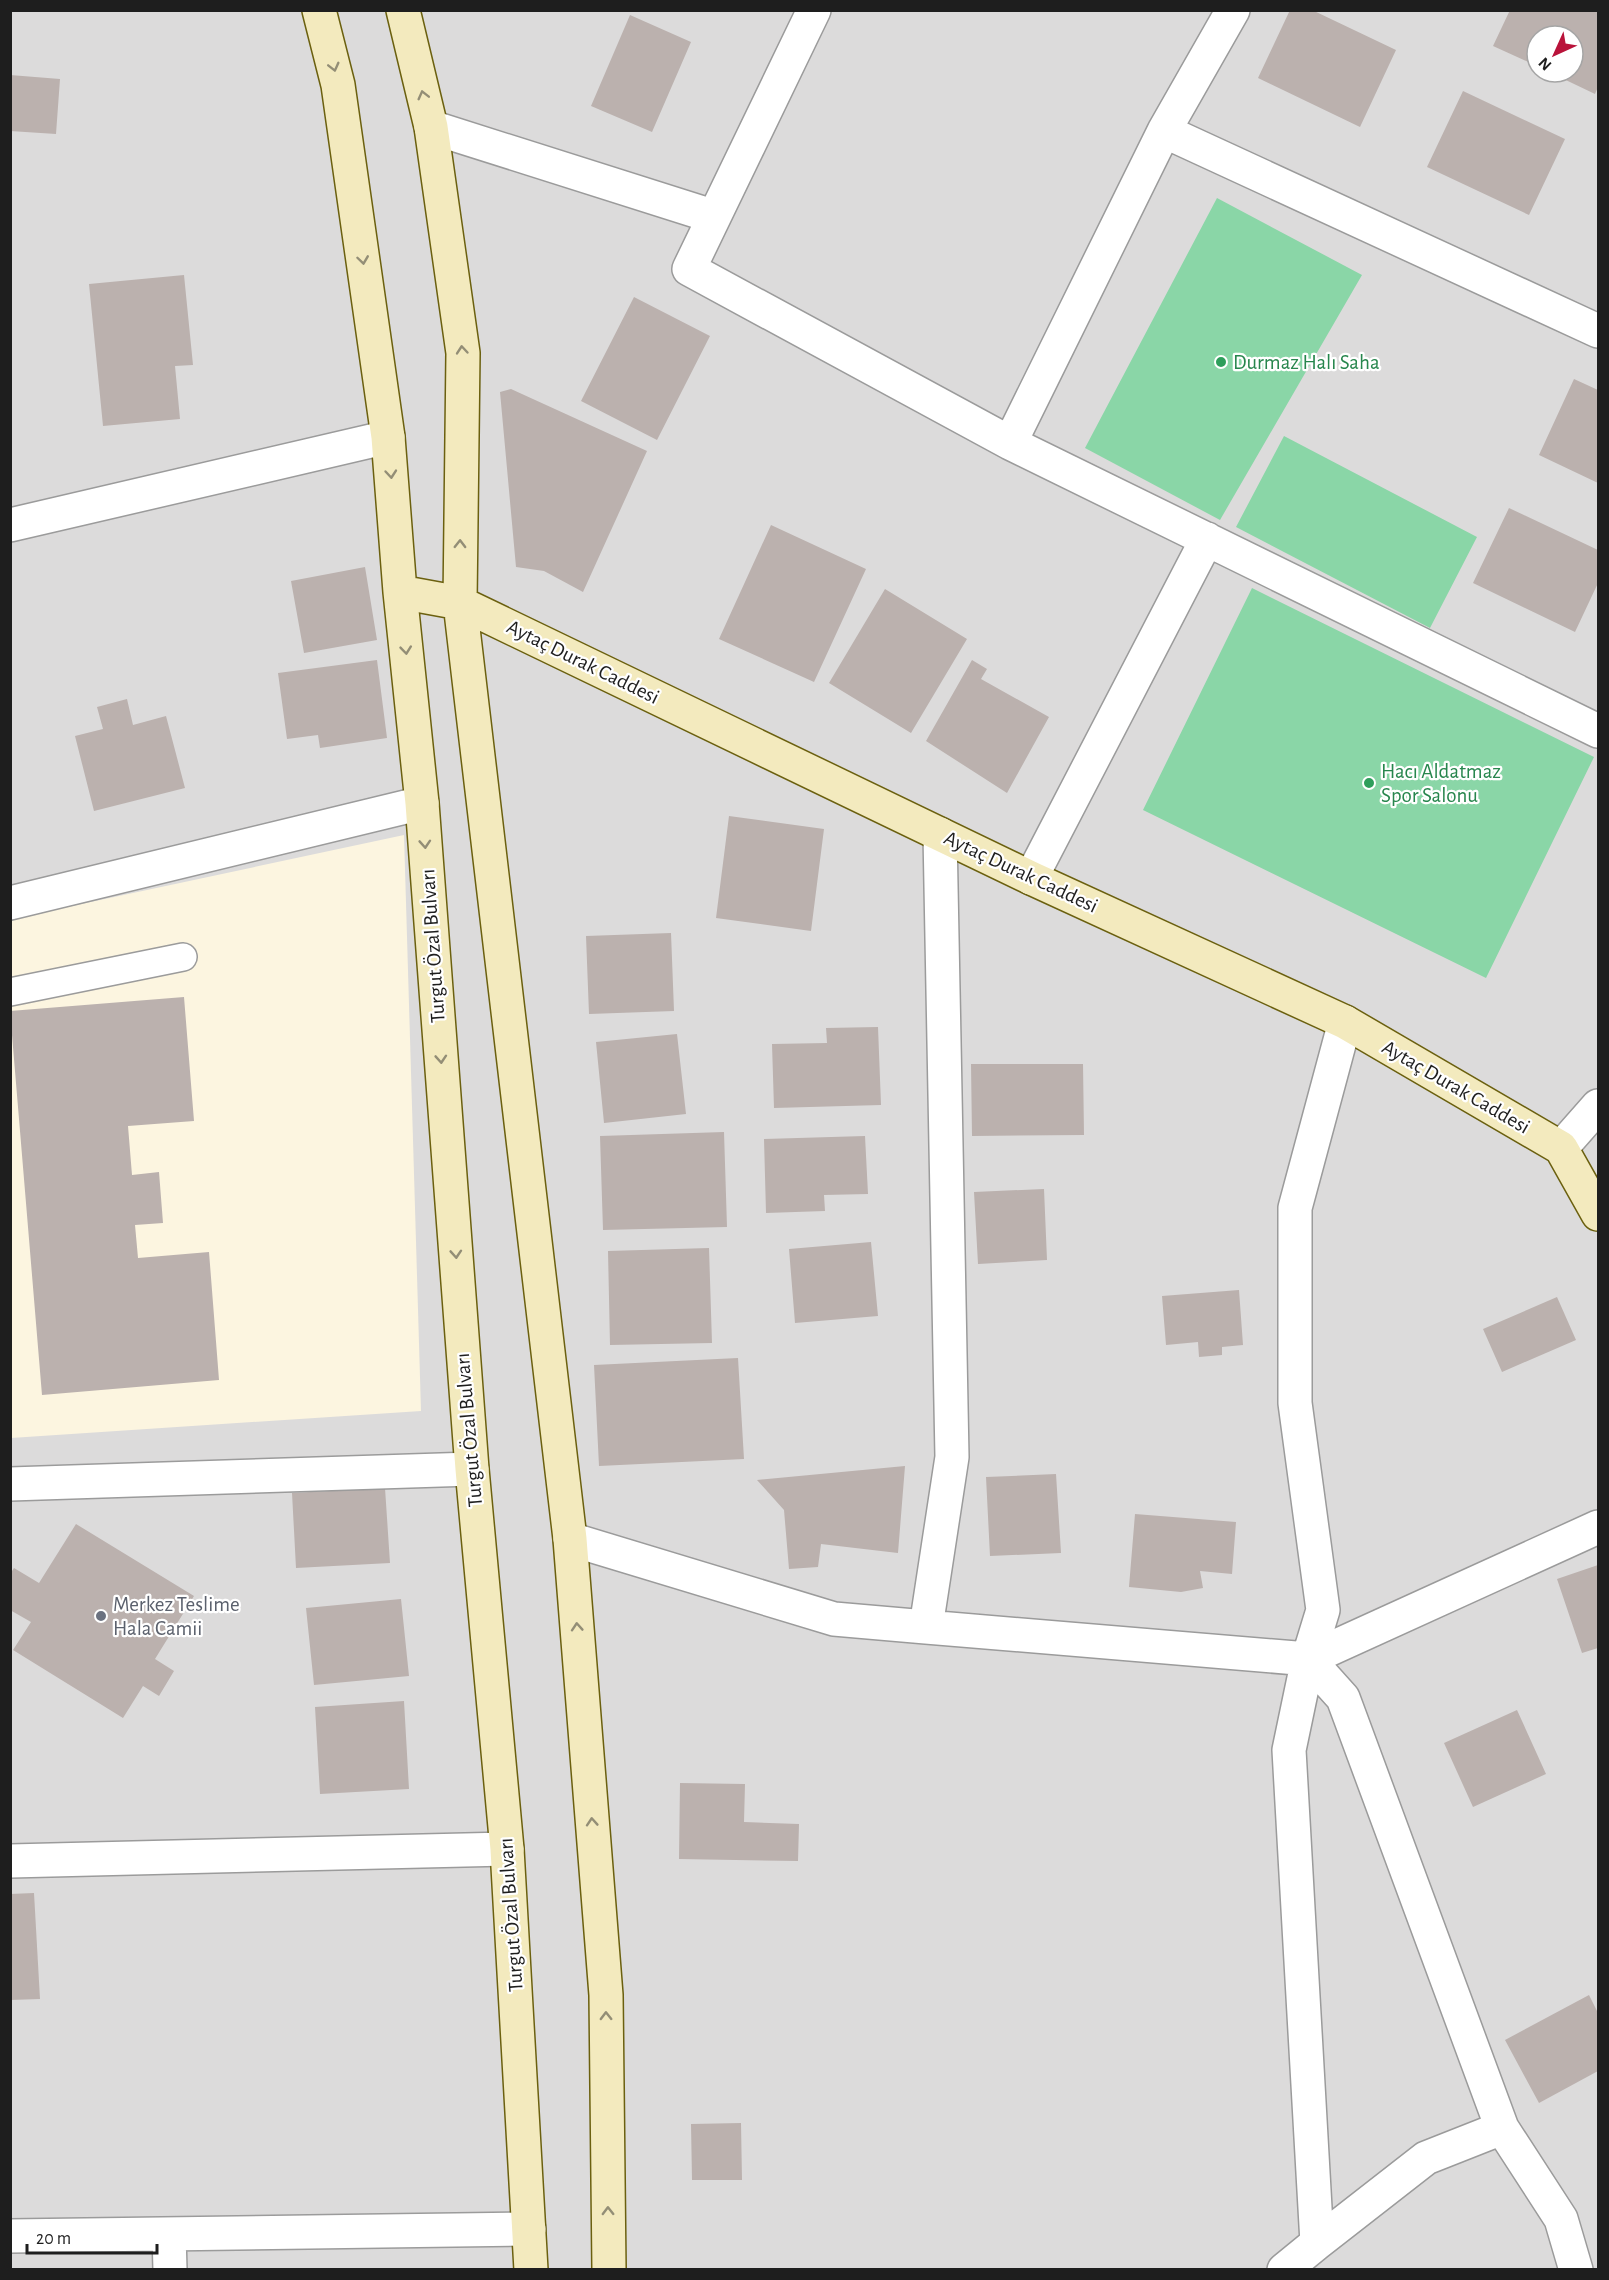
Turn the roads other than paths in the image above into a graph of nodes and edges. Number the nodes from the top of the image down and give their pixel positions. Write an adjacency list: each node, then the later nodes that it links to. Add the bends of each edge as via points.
1 (319, 10): 9 (main road, Turgut Özal Bulvarı, one-way to 9, via 338,85)
2 (403, 10): 5 (main road, one-way to 2)
3 (814, 10): 7 (street)
4 (1233, 10): 6 (street)
5 (431, 128): 7 (street); 14 (main road, one-way to 5, via 463,353)
6 (1164, 132): 8 (street); 10 (street)
7 (712, 216): 10 (street, via 689,269)
8 (1599, 331)
9 (388, 437): 11 (street); 13 (main road, Turgut Özal Bulvarı, one-way to 13)
10 (1010, 443): 12 (street)
11 (10, 525)
12 (1207, 539): 15 (street); 18 (street)
13 (400, 592): 14 (main road, Aytaç Durak Caddesi); 16 (main road, Turgut Özal Bulvarı, one-way to 16)
14 (460, 603): 17 (main road, Aytaç Durak Caddesi); 29 (main road)
15 (1599, 731)
16 (422, 803): 19 (street); 26 (main road, Turgut Özal Bulvarı, one-way to 26)
17 (940, 834): 18 (main road, Aytaç Durak Caddesi); 30 (street, via 952,1457)
18 (1031, 878): 22 (main road, Aytaç Durak Caddesi)
19 (10, 903)
20 (183, 957): 21 (lane)
21 (10, 992)
22 (1345, 1023): 24 (main road, Aytaç Durak Caddesi); 31 (street, via 1295,1208 1295,1403 1323,1610)
23 (1599, 1106): 24 (street)
24 (1561, 1148): 25 (main road)
25 (1599, 1214)
26 (472, 1468): 27 (street); 32 (main road, Turgut Özal Bulvarı)
27 (10, 1484)
28 (1599, 1527): 31 (street)
29 (570, 1539): 30 (street, via 834,1619); 41 (main road, one-way to 29, via 606,1995)
30 (926, 1627): 31 (street)
31 (1308, 1659): 34 (street, via 1342,1698); 38 (street, via 1289,1750)
32 (507, 1849): 33 (street); 35 (main road, Turgut Özal Bulvarı)
33 (10, 1861)
34 (1502, 2128): 38 (street, via 1426,2157); 43 (street, via 1561,2219)
35 (529, 2229): 36 (street); 40 (main road, Turgut Özal Bulvarı)
36 (169, 2234): 37 (street); 39 (street)
37 (10, 2236)
38 (1317, 2243): 42 (street)
39 (170, 2270)
40 (531, 2270)
41 (609, 2270)
42 (1284, 2270)
43 (1576, 2270)

